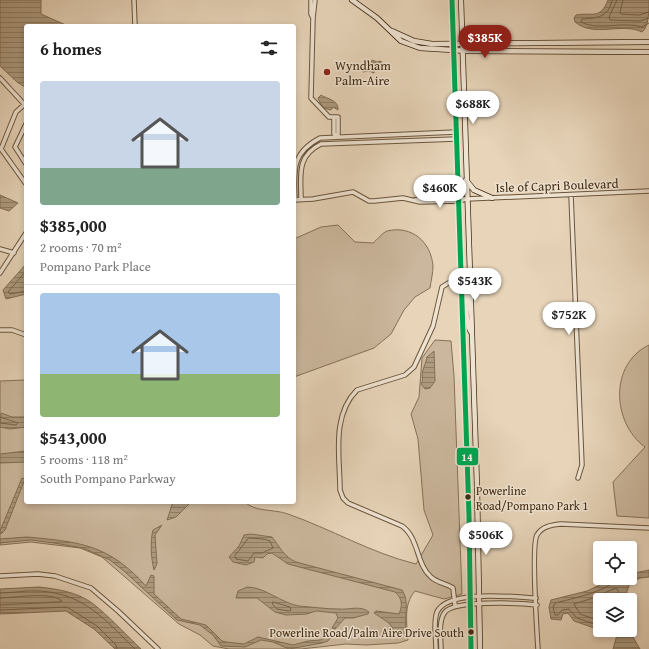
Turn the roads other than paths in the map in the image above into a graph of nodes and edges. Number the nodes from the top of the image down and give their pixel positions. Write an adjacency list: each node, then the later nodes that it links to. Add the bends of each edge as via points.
1 (134, 0): 8 (street)
2 (311, 0): 7 (street)
3 (315, 0): 7 (street)
4 (352, 0): 9 (main road)
5 (452, 0): 12 (main road)
6 (461, 0): 11 (main road)
7 (312, 18): 23 (street, via 311,98 329,117 336,117 334,134)
8 (135, 24)
9 (391, 31): 12 (main road, via 421,42); 13 (main road, via 401,41 413,46)
10 (649, 42): 11 (main road)
11 (462, 43): 12 (main road); 14 (main road)
12 (453, 44): 13 (main road)
13 (453, 50): 14 (main road); 20 (main road)
14 (462, 51): 15 (main road); 29 (main road)
15 (649, 52)
16 (0, 78): 17 (street)
17 (24, 103)
18 (24, 105): 30 (street, via 16,112 1,149)
19 (24, 128): 27 (street, via 15,147)
20 (456, 132): 21 (street); 24 (main road)
21 (407, 134): 22 (street); 25 (street)
22 (375, 136): 23 (street); 26 (street)
23 (338, 137): 28 (street, via 320,138 304,148)
24 (456, 139): 25 (street); 35 (main road)
25 (408, 140): 26 (street)
26 (375, 142): 34 (street, via 321,144 315,147 305,156 302,165)
27 (24, 161)
28 (296, 167)
29 (466, 180): 33 (main road, via 474,190); 36 (main road)
30 (24, 181)
31 (649, 192): 32 (street, Isle of Capri Boulevard)
32 (571, 195): 33 (street, Isle of Capri Boulevard); 46 (street, via 582,465)
33 (492, 198): 36 (street, Isle of Capri Boulevard)
34 (301, 199): 35 (street, Isle of Capri Boulevard, via 353,192 369,201 403,198 420,202); 37 (street, Isle of Capri Boulevard)
35 (459, 199): 36 (street, Isle of Capri Boulevard); 42 (main road)
36 (467, 199): 45 (main road)
37 (296, 200)
38 (24, 236): 40 (street)
39 (0, 249): 40 (street)
40 (14, 253): 41 (street)
41 (0, 273)
42 (461, 282): 45 (main road, via 466,291 468,325); 47 (main road); 54 (street, via 450,282 442,287 433,326 414,367 404,375 357,390 339,426 342,498 408,530 430,577 453,588)
43 (0, 330): 44 (street, via 12,330)
44 (24, 334)
45 (472, 334): 48 (main road)
46 (578, 478)
47 (468, 486): 48 (street); 51 (main road)
48 (477, 486): 52 (main road)
49 (649, 528): 53 (street, via 561,524 544,528 535,540)
50 (0, 576): 59 (street, via 38,574 91,588)
51 (470, 597): 52 (street); 54 (street); 56 (main road)
52 (478, 597): 53 (street); 55 (main road)
53 (536, 598): 57 (street)
54 (455, 599): 58 (street); 60 (street, via 446,603 437,612)
55 (478, 604): 56 (street); 57 (street); 63 (main road)
56 (470, 605): 58 (street); 62 (main road)
57 (536, 605): 64 (street)
58 (456, 606): 61 (street, via 448,608 441,619)
59 (158, 649)
60 (436, 649)
61 (441, 649)
62 (472, 649)
63 (480, 649)
64 (538, 649)

